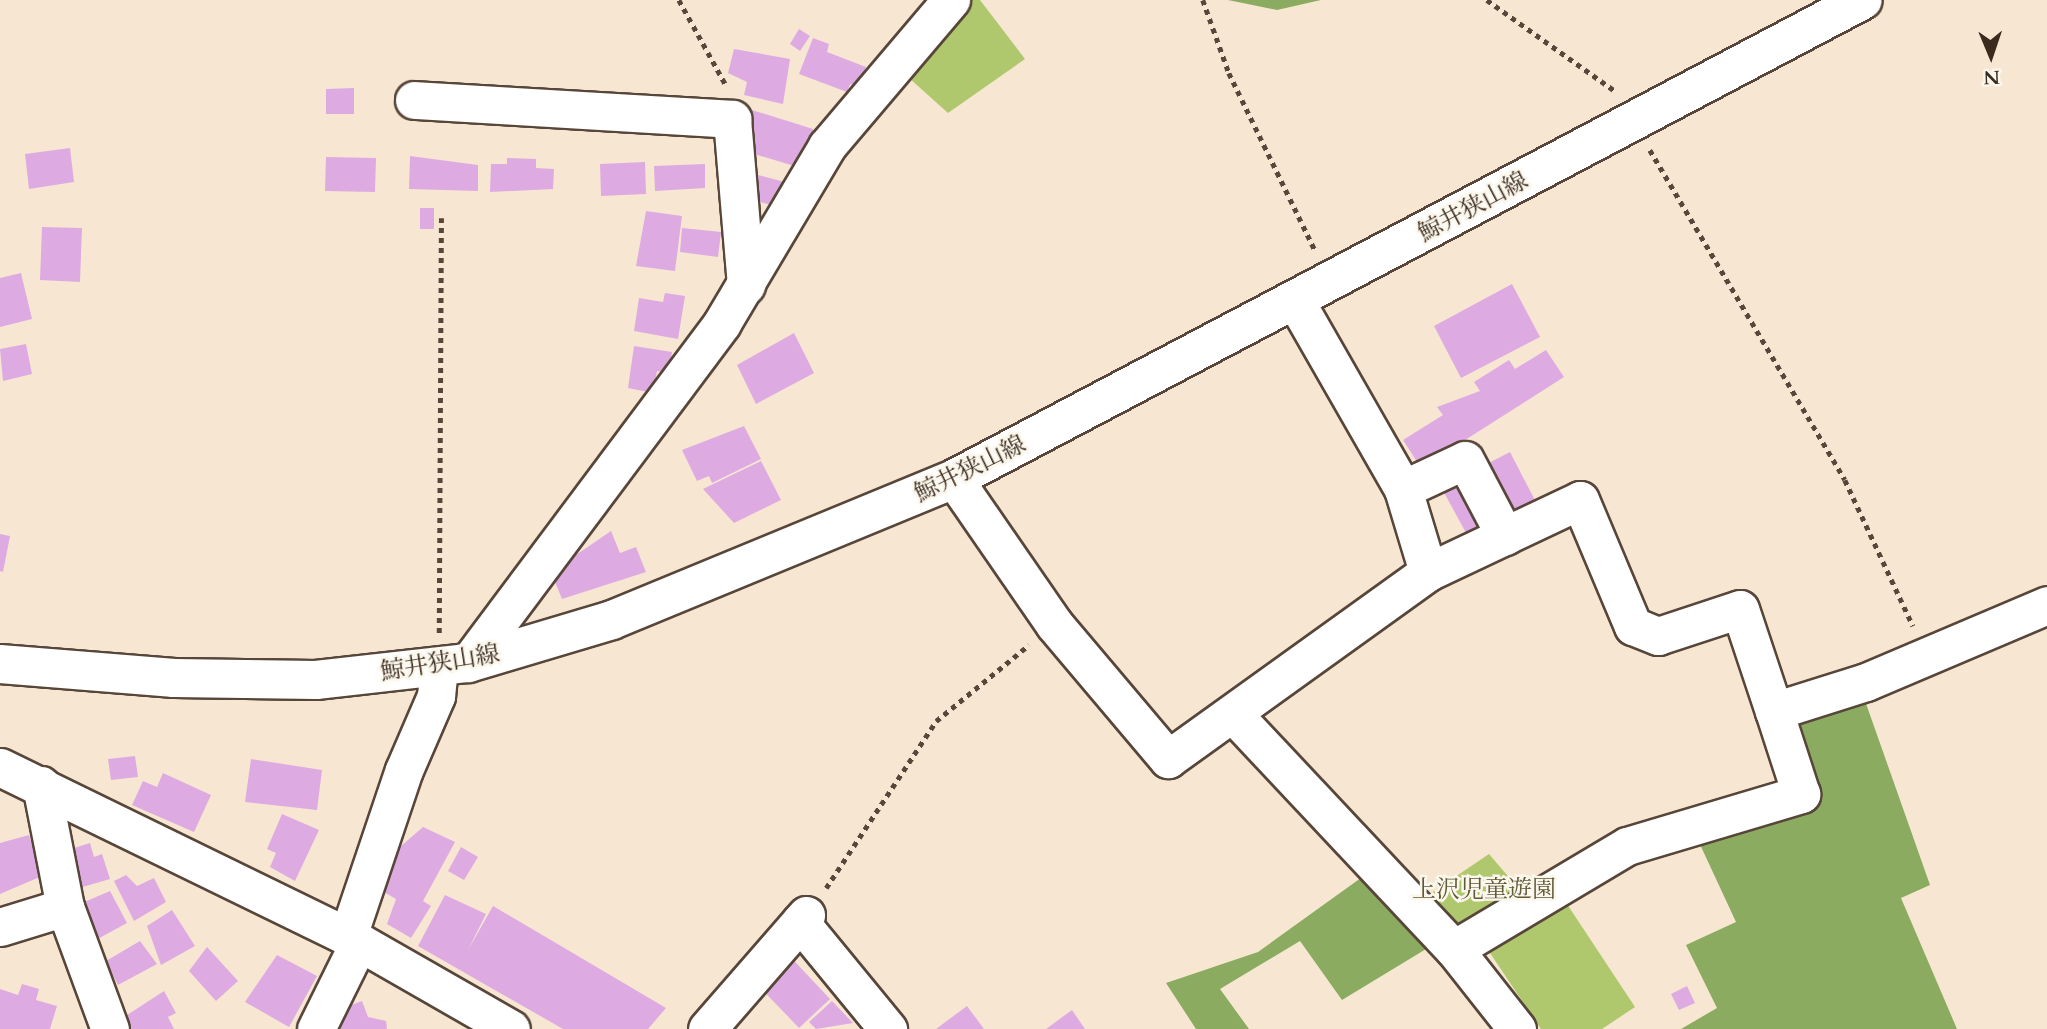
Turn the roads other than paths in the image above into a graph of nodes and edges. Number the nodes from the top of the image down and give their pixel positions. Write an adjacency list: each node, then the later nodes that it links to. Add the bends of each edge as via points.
1 (951, 0): 4 (street, via 827,146)
2 (1863, 0): 5 (main road, 鯨井狭山線)
3 (414, 100): 4 (street, via 732,118)
4 (746, 285): 12 (street)
5 (1296, 302): 6 (main road, 鯨井狭山線); 7 (street)
6 (954, 479): 12 (main road, 鯨井狭山線, via 612,620); 14 (street, via 1054,624 1168,760)
7 (1403, 489): 8 (street, via 1465,460); 9 (street)
8 (1505, 536): 9 (street); 13 (street, via 1580,499 1633,626 1658,636 1741,609)
9 (1427, 572): 14 (street)
10 (2047, 605): 13 (street, via 1924,652 1866,682)
11 (0, 664): 12 (main road, 鯨井狭山線, via 245,681)
12 (453, 666): 19 (street, via 404,769)
13 (1774, 711): 20 (street, via 1801,794 1627,846)
14 (1234, 715): 20 (street)
15 (0, 767): 16 (street)
16 (41, 785): 17 (street); 19 (street)
17 (65, 907): 18 (street); 21 (street)
18 (0, 927)
19 (354, 939): 22 (street); 23 (street)
20 (1454, 949): 26 (street)
21 (110, 1029)
22 (316, 1029)
23 (511, 1029)
24 (707, 1029): 25 (street, via 803,919)
25 (888, 1029)
26 (1517, 1029)

